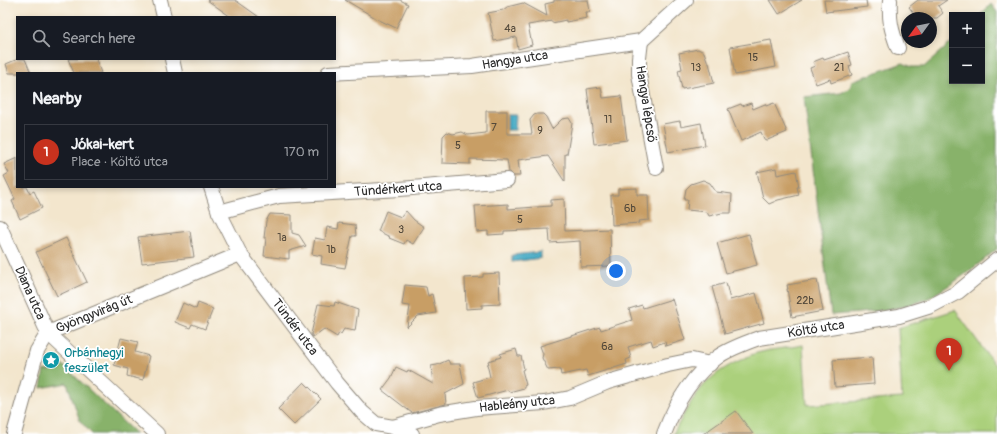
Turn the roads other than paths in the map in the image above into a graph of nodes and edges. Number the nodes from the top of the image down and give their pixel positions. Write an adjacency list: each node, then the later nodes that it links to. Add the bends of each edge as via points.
1 (160, 0): 4 (street)
2 (686, 0): 5 (street)
3 (890, 0): 6 (street, via 889,15)
4 (164, 16)
5 (641, 41): 9 (street, Hangya utca, via 472,66); 10 (street, Hangya lépcső, via 638,74)
6 (898, 48)
7 (172, 60): 8 (street)
8 (175, 72)
9 (336, 73)
10 (656, 168)
11 (507, 180): 13 (street, Tündérkert utca, via 400,190 279,196)
12 (211, 188): 13 (street, Tündér utca)
13 (219, 212): 15 (street, Tündér utca)
14 (0, 227): 17 (street, Diana utca)
15 (240, 254): 17 (street, Gyöngyvirág út); 19 (street, Tündér utca, via 337,383 362,412 376,424)
16 (997, 260): 18 (street, Költő utca, via 958,292 931,306 900,316 759,338 739,345)
17 (48, 333): 20 (street, Gyöngyvirág út, via 37,351); 21 (street, Diana utca)
18 (710, 364): 19 (street, Hableány utca, via 692,360 608,382 570,398 439,414); 23 (street, Költő utca, via 682,394)
19 (393, 427): 22 (street, Tündér utca)
20 (14, 434)
21 (157, 434)
22 (412, 434)
23 (664, 434)

